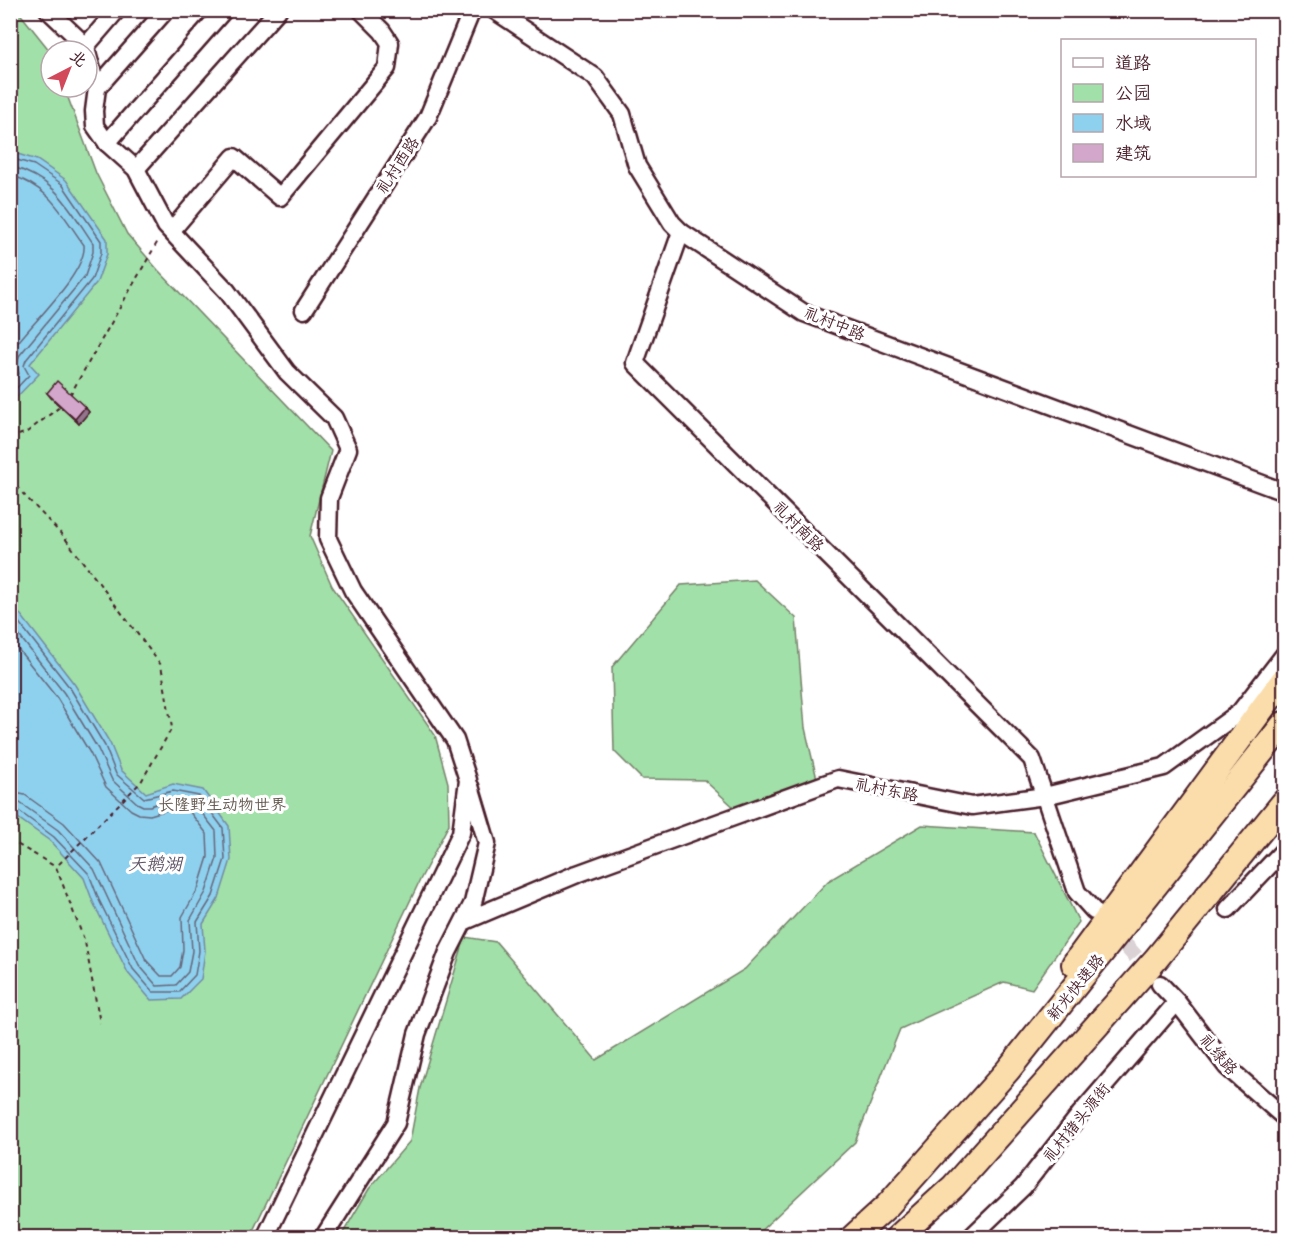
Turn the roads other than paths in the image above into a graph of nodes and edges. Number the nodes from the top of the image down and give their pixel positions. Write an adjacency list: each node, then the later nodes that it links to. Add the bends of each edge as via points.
1 (48, 10): 9 (street)
2 (117, 10): 10 (street)
3 (166, 10): 11 (street)
4 (224, 10): 13 (street)
5 (278, 10): 14 (street)
6 (361, 10): 15 (street, via 390,43 387,68 280,197 234,157)
7 (472, 10): 17 (street, 礼村西路, via 428,117)
8 (494, 10): 16 (street, 礼村中路, via 595,77 622,114 638,166)
9 (76, 39)
10 (95, 39)
11 (99, 86)
12 (96, 99): 13 (street, via 95,126)
13 (107, 143): 14 (street)
14 (136, 169): 15 (street)
15 (169, 228): 22 (street, via 227,291 287,372 334,418 348,448 329,498 328,539 353,591 455,740)
16 (681, 232): 18 (street, 礼村中路, via 804,313); 23 (street, 礼村南路, via 635,363 1032,759)
17 (304, 310)
18 (1284, 492)
19 (1284, 655): 23 (street, 礼村东路, via 1240,712 1164,767)
20 (1284, 679): 34 (highway)
21 (1284, 724): 34 (highway, 新光快速路, via 1008,1070)
22 (468, 780): 30 (street, via 487,843 474,903); 35 (street, via 461,833)
23 (1045, 796): 29 (street, via 1077,892); 30 (street, 礼村东路, via 972,806 838,779 577,874)
24 (1284, 802): 27 (highway)
25 (1284, 812): 27 (highway)
26 (1284, 850): 28 (street)
27 (1240, 858): 38 (highway, via 1156,959 954,1186)
28 (1228, 909)
29 (1094, 911)
30 (465, 921): 36 (street, via 448,952 417,1034 396,1123)
31 (1160, 984): 32 (street, 礼绿路)
32 (1177, 1002): 33 (street, 礼绿路, via 1227,1067); 39 (street, 礼村猪头源街, via 1023,1188)
33 (1284, 1117)
34 (954, 1130): 37 (highway, 新光快速路, via 887,1206)
35 (265, 1238)
36 (323, 1238)
37 (852, 1238)
38 (897, 1238)
39 (970, 1238)

